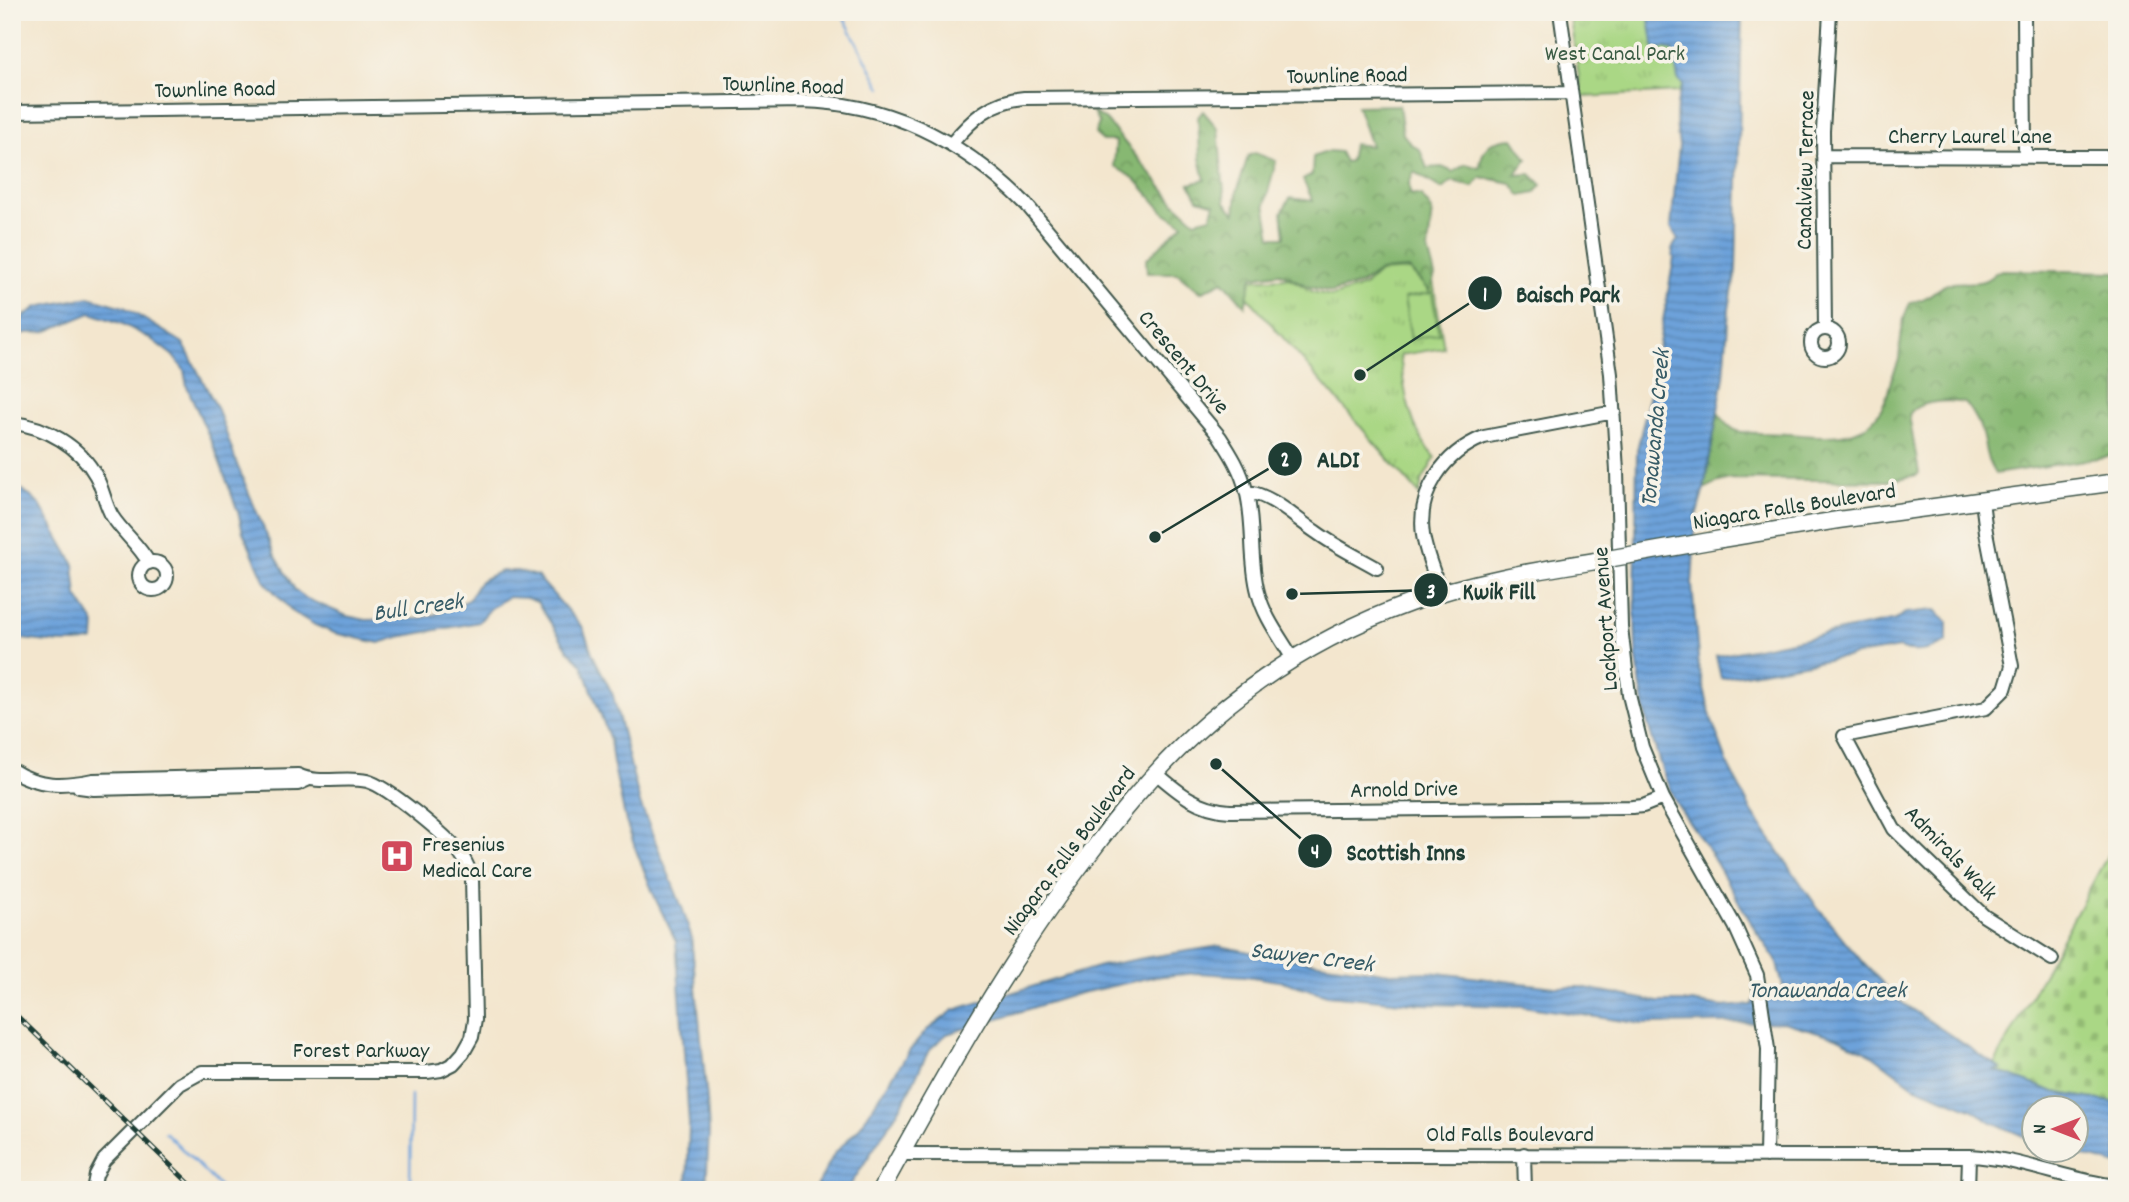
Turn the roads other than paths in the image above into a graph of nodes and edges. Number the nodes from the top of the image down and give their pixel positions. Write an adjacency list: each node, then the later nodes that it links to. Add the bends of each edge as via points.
1 (1560, 12): 4 (street, Lockport Avenue)
2 (1830, 12): 8 (street, Canalview Terrace)
3 (2024, 12): 7 (street)
4 (1571, 93): 6 (street, Townline Road, via 1017,99 984,111); 11 (street, Lockport Avenue)
5 (12, 112): 6 (street, Townline Road, via 802,101 887,115)
6 (952, 143): 14 (street, Crescent Drive, via 997,176 1055,237 1220,437 1237,464)
7 (2025, 155): 8 (street, Cherry Laurel Lane); 9 (street, Cherry Laurel Lane)
8 (1823, 156): 10 (street, Canalview Terrace)
9 (2117, 157)
10 (1825, 329)
11 (1614, 412): 18 (street, via 1494,434 1467,445 1444,464 1429,490 1423,518 1425,543); 22 (street, Lockport Avenue, via 1626,675 1637,730)
12 (12, 423): 16 (street, via 47,432 87,463 113,517)
13 (2117, 482): 15 (main road, Niagara Falls Boulevard)
14 (1246, 491): 17 (street, via 1277,502 1315,532); 19 (street, Crescent Drive, via 1260,599)
15 (1982, 501): 18 (main road, Niagara Falls Boulevard, bridge, via 1721,539 1494,579); 23 (street, Admirals Walk, via 2012,666 2005,689 1986,708 1844,736 1894,829 1984,916)
16 (149, 563)
17 (1377, 568)
18 (1441, 593): 19 (main road, Niagara Falls Boulevard, via 1372,619)
19 (1293, 659): 21 (main road, Niagara Falls Boulevard, via 1220,712)
20 (12, 770): 29 (street, Forest Parkway, via 37,783 72,785 93,780 284,775 307,780 354,779 378,785 452,844 472,877 475,1020 468,1046 453,1064 434,1071 202,1072 180,1084 104,1160)
21 (1156, 773): 22 (street, Arnold Drive, via 1197,804 1230,811 1632,807); 24 (main road, Niagara Falls Boulevard, via 1073,874 993,994)
22 (1663, 798): 26 (street, Lockport Avenue, via 1744,942 1757,975 1766,1028)
23 (2052, 959)
24 (901, 1154): 25 (street, Old Falls Boulevard); 30 (main road, Niagara Falls Boulevard)
25 (1524, 1154): 26 (street, Old Falls Boulevard); 31 (street)
26 (1766, 1156): 27 (street, Old Falls Boulevard)
27 (1969, 1156): 28 (street, Old Falls Boulevard, via 2006,1159); 32 (street)
28 (2117, 1186)
29 (93, 1190)
30 (881, 1190)
31 (1525, 1190)
32 (1968, 1190)

